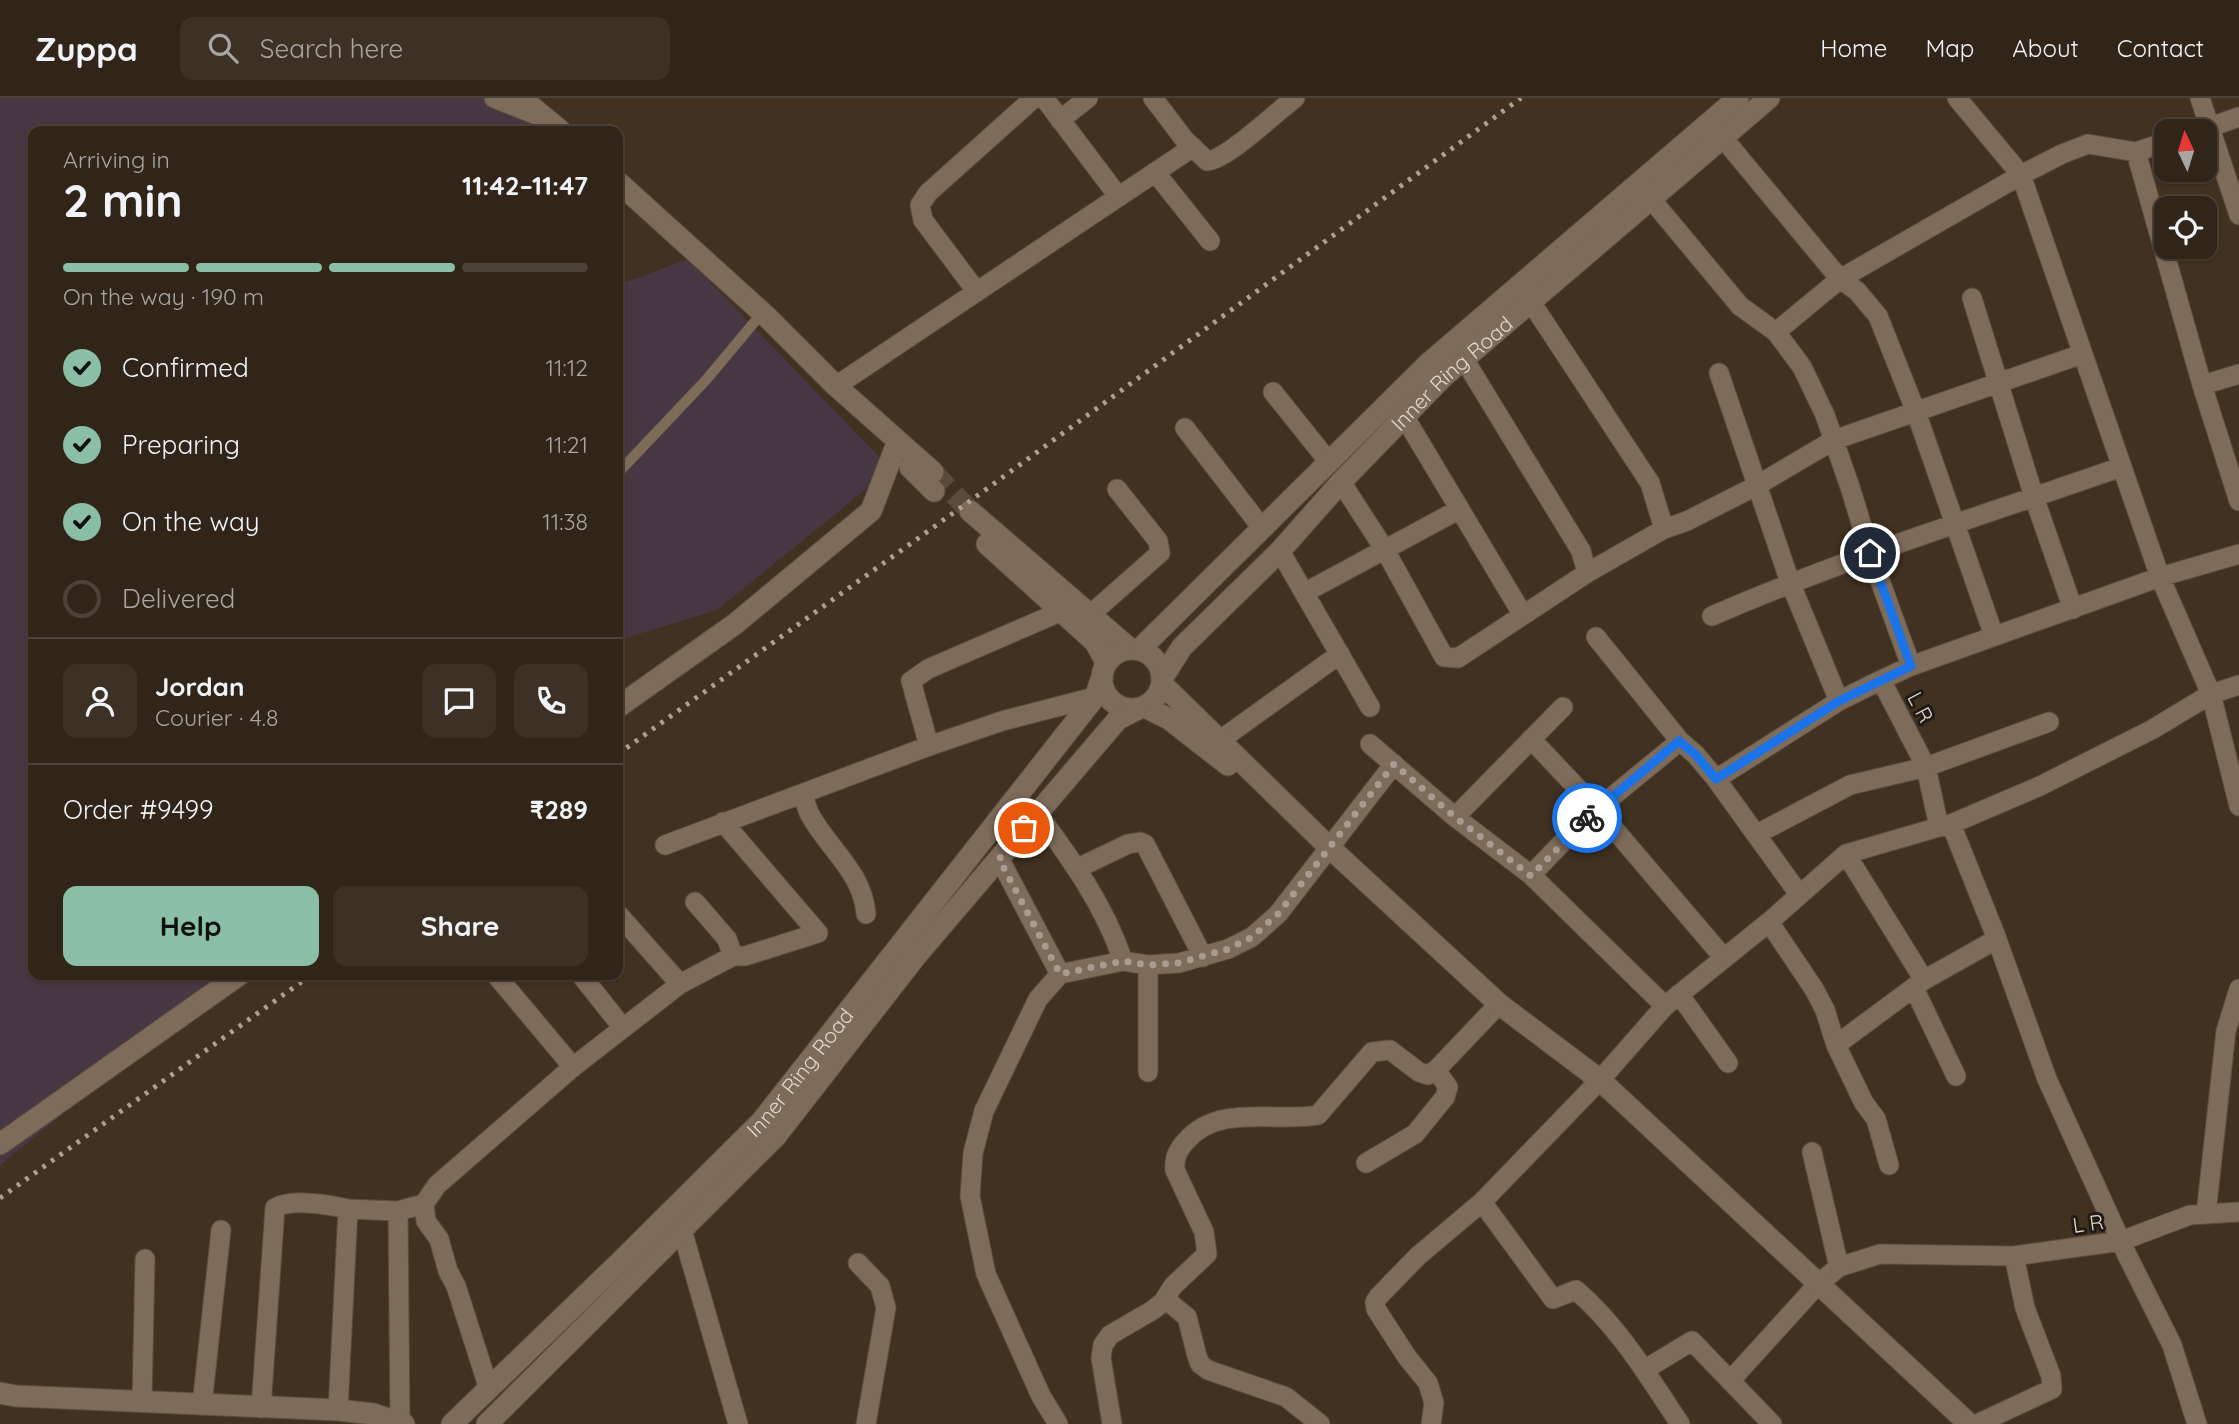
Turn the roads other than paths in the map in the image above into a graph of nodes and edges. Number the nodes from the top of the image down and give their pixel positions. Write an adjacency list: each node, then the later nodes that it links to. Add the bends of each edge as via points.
1 (494, 98): 17 (street)
2 (521, 98): 17 (main road)
3 (1034, 98): 31 (street, via 920,205 923,220)
4 (1044, 98): 15 (street)
5 (1088, 98): 15 (street)
6 (1153, 98): 20 (street)
7 (1295, 98): 12 (street)
8 (1738, 98): 49 (main road, Inner Ring Road, via 1429,363)
9 (1769, 98): 18 (main road, Inner Ring Road)
10 (1957, 98): 24 (street)
11 (2200, 98): 14 (street)
12 (1274, 104): 20 (street, via 1214,161 1207,161)
13 (2239, 117): 16 (street)
14 (2203, 119)
15 (1060, 120): 26 (street)
16 (2217, 125)
17 (555, 126)
18 (1723, 138): 27 (main road, Inner Ring Road); 30 (street)
19 (2154, 146): 21 (street)
20 (1193, 147): 23 (street)
21 (2136, 152): 24 (street, via 2088,144); 41 (street)
22 (2217, 162): 28 (street)
23 (1155, 172): 26 (street); 29 (street)
24 (2021, 175): 30 (street); 36 (street)
25 (623, 187): 34 (main road)
26 (1118, 196): 31 (street)
27 (1651, 199): 33 (main road, Inner Ring Road); 35 (street, L R, via 1740,306)
28 (2239, 215)
29 (1210, 241)
30 (1840, 279): 35 (street); 44 (street, via 1878,316)
31 (976, 292): 42 (street)
32 (1972, 298): 40 (street)
33 (1531, 302): 37 (main road, Inner Ring Road); 60 (street, via 1650,483)
34 (764, 314): 42 (main road); 48 (main road); 51 (lane)
35 (1776, 332): 47 (street, L R, via 1802,367)
36 (2082, 354): 40 (street); 50 (street)
37 (1464, 359): 45 (main road, Inner Ring Road); 65 (street, via 1581,551)
38 (1718, 373): 53 (street)
39 (2239, 374): 41 (street)
40 (1998, 383): 44 (street); 55 (street)
41 (2202, 385): 56 (street)
42 (836, 386): 48 (main road, via 934,482)
43 (1273, 392): 49 (street)
44 (1916, 412): 47 (street); 58 (street)
45 (1404, 415): 52 (main road, Inner Ring Road); 57 (street)
46 (1185, 428): 59 (street)
47 (1834, 440): 53 (street); 63 (street, L R)
48 (894, 451): 85 (main road, via 871,511 734,624)
49 (1329, 462): 59 (main road, Inner Ring Road)
50 (2121, 467): 55 (street); 66 (street)
51 (623, 468)
52 (1341, 482): 61 (street); 62 (main road, Inner Ring Road)
53 (1756, 485): 60 (street, via 1687,522); 67 (street)
54 (1117, 489): 71 (street, via 1158,541 1160,553)
55 (2035, 497): 58 (street); 69 (street)
56 (2239, 501)
57 (1460, 509): 61 (street); 72 (street)
58 (1953, 524): 63 (street); 74 (street)
59 (1262, 528): 76 (main road, Inner Ring Road)
60 (1664, 529): 65 (street)
61 (1385, 550): 68 (street); 72 (street, via 1444,657 1458,658)
62 (1280, 551): 68 (street); 80 (main road, Inner Ring Road, via 1182,647)
63 (1870, 553): 67 (street); 78 (street, L R)
64 (2239, 554): 66 (street)
65 (1587, 573): 72 (street)
66 (2160, 577): 69 (street); 83 (street)
67 (1790, 582): 73 (street); 84 (street)
68 (1304, 593): 77 (street)
69 (2073, 609): 74 (street)
70 (1062, 611): 71 (main road, via 967,517); 79 (main road, via 1095,642); 94 (street, via 928,669 911,681)
71 (1091, 614): 76 (main road)
72 (1523, 615)
73 (1712, 615)
74 (1994, 636): 78 (street)
75 (1596, 637): 92 (street)
76 (1134, 649): 79 (main road, via 1112,655); 80 (main road, via 1154,658)
77 (1340, 654): 86 (street); 91 (street)
78 (1911, 666): 81 (street, L R)
79 (1101, 680): 88 (main road, via 1116,705); 94 (street); 161 (main road, Inner Ring Road, via 761,1122)
80 (1162, 680): 88 (main road, via 1160,692); 91 (main road)
81 (1881, 680): 84 (street); 96 (street, L R)
82 (2239, 685): 83 (street)
83 (2211, 694): 99 (street); 104 (street, via 2040,786)
84 (1839, 701): 97 (street)
85 (623, 703)
86 (1370, 707)
87 (1563, 707): 90 (street)
88 (1140, 708): 101 (main road, Inner Ring Road, via 1118,719); 106 (main road, via 1169,719)
89 (2049, 722): 96 (street)
90 (1531, 739): 100 (street); 102 (street)
91 (1219, 741): 106 (main road)
92 (1679, 741): 97 (street); 100 (street)
93 (1370, 744): 95 (street)
94 (929, 746): 98 (street)
95 (1394, 764): 102 (street); 106 (street)
96 (1926, 767): 104 (street, L R); 105 (street, via 1850,785)
97 (1716, 779): 105 (street)
98 (803, 794): 103 (street); 114 (street, via 810,814 855,876)
99 (2239, 806)
100 (1597, 809): 111 (street); 120 (street)
101 (1037, 813): 109 (main road, Inner Ring Road); 110 (street)
102 (1455, 817): 111 (street)
103 (723, 822): 107 (street); 118 (street, via 818,933)
104 (1945, 825): 108 (street); 117 (street, L R)
105 (1756, 834): 112 (street)
106 (1324, 842): 119 (street, via 1278,914 1252,937); 131 (main road)
107 (665, 845)
108 (1846, 854): 112 (street); 128 (street)
109 (999, 859): 123 (street); 151 (main road, Inner Ring Road, via 916,956 776,1136)
110 (1078, 868): 119 (street, via 1128,844 1145,844); 121 (street)
111 (1531, 876): 130 (street)
112 (1800, 894): 116 (street)
113 (695, 902): 118 (street, via 727,939)
114 (866, 914)
115 (623, 920): 127 (street)
116 (1769, 922): 120 (street); 133 (street, via 1814,989)
117 (1997, 939): 128 (street); 152 (street, L R, via 2047,1079)
118 (733, 956): 127 (street)
119 (1203, 957): 122 (street)
120 (1724, 958): 130 (street)
121 (1123, 961): 122 (street); 123 (street)
122 (1148, 965): 137 (street)
123 (1060, 974): 172 (street, via 1038,999 984,1111 973,1153 970,1196 986,1274)
124 (232, 980): 140 (main road)
125 (500, 980): 135 (street)
126 (585, 980): 132 (street)
127 (680, 984): 132 (street)
128 (1919, 984): 133 (street); 138 (street)
129 (2239, 989): 149 (street, via 2226,1031)
130 (1672, 1000): 134 (street); 139 (street)
131 (1499, 1004): 136 (street); 139 (main road)
132 (623, 1028): 135 (street)
133 (1836, 1045): 143 (street, via 1876,1119)
134 (1728, 1063)
135 (573, 1067): 145 (street, via 437,1185)
136 (1436, 1070): 142 (street, via 1448,1087 1445,1097 1415,1134); 158 (street, via 1428,1075 1390,1050 1372,1052 1318,1115 1243,1116 1212,1123 1190,1136 1174,1159 1175,1170 1204,1232 1207,1254)
137 (1148, 1072)
138 (1956, 1076)
139 (1600, 1080): 144 (street); 157 (main road)
140 (0, 1144)
141 (1812, 1152): 156 (street)
142 (1366, 1163)
143 (1889, 1165)
144 (1482, 1202): 159 (street, via 1553,1299 1576,1290 1599,1310); 175 (street, via 1418,1256 1375,1302 1390,1332 1428,1382 1434,1403)
145 (424, 1204): 147 (street); 161 (street, via 426,1221 439,1239)
146 (348, 1209): 147 (street); 165 (street, via 282,1204 275,1208); 166 (street)
147 (398, 1211): 167 (street)
148 (2239, 1212): 149 (street, L R)
149 (2206, 1214): 152 (street, L R, via 2190,1215)
150 (221, 1230): 164 (street)
151 (682, 1230): 169 (main road, Inner Ring Road); 170 (street)
152 (2120, 1241): 153 (street, L R); 180 (street, L R, via 2172,1345)
153 (2014, 1256): 156 (street, L R, via 1880,1254); 179 (street, via 2025,1308 2052,1389)
154 (145, 1259): 163 (street)
155 (858, 1263): 171 (street, via 880,1286 886,1308)
156 (1839, 1267): 157 (street, L R)
157 (1818, 1284): 160 (street, L R); 178 (main road)
158 (1165, 1299): 173 (street, via 1102,1345); 174 (street, via 1187,1317 1200,1364 1286,1397)
159 (1644, 1370): 160 (street, via 1692,1341); 176 (street)
160 (1730, 1381): 177 (street)
161 (488, 1389): 168 (main road, Inner Ring Road)
162 (0, 1393): 163 (main road)
163 (142, 1402): 164 (main road)
164 (202, 1405): 165 (main road)
165 (261, 1408): 166 (main road)
166 (338, 1410): 167 (main road)
167 (402, 1423)
168 (452, 1424)
169 (487, 1424)
170 (738, 1424)
171 (866, 1424)
172 (1058, 1424)
173 (1112, 1424)
174 (1320, 1424)
175 (1431, 1424)
176 (1680, 1424)
177 (1773, 1424)
178 (1969, 1424)
179 (1977, 1424)
180 (2197, 1424)

